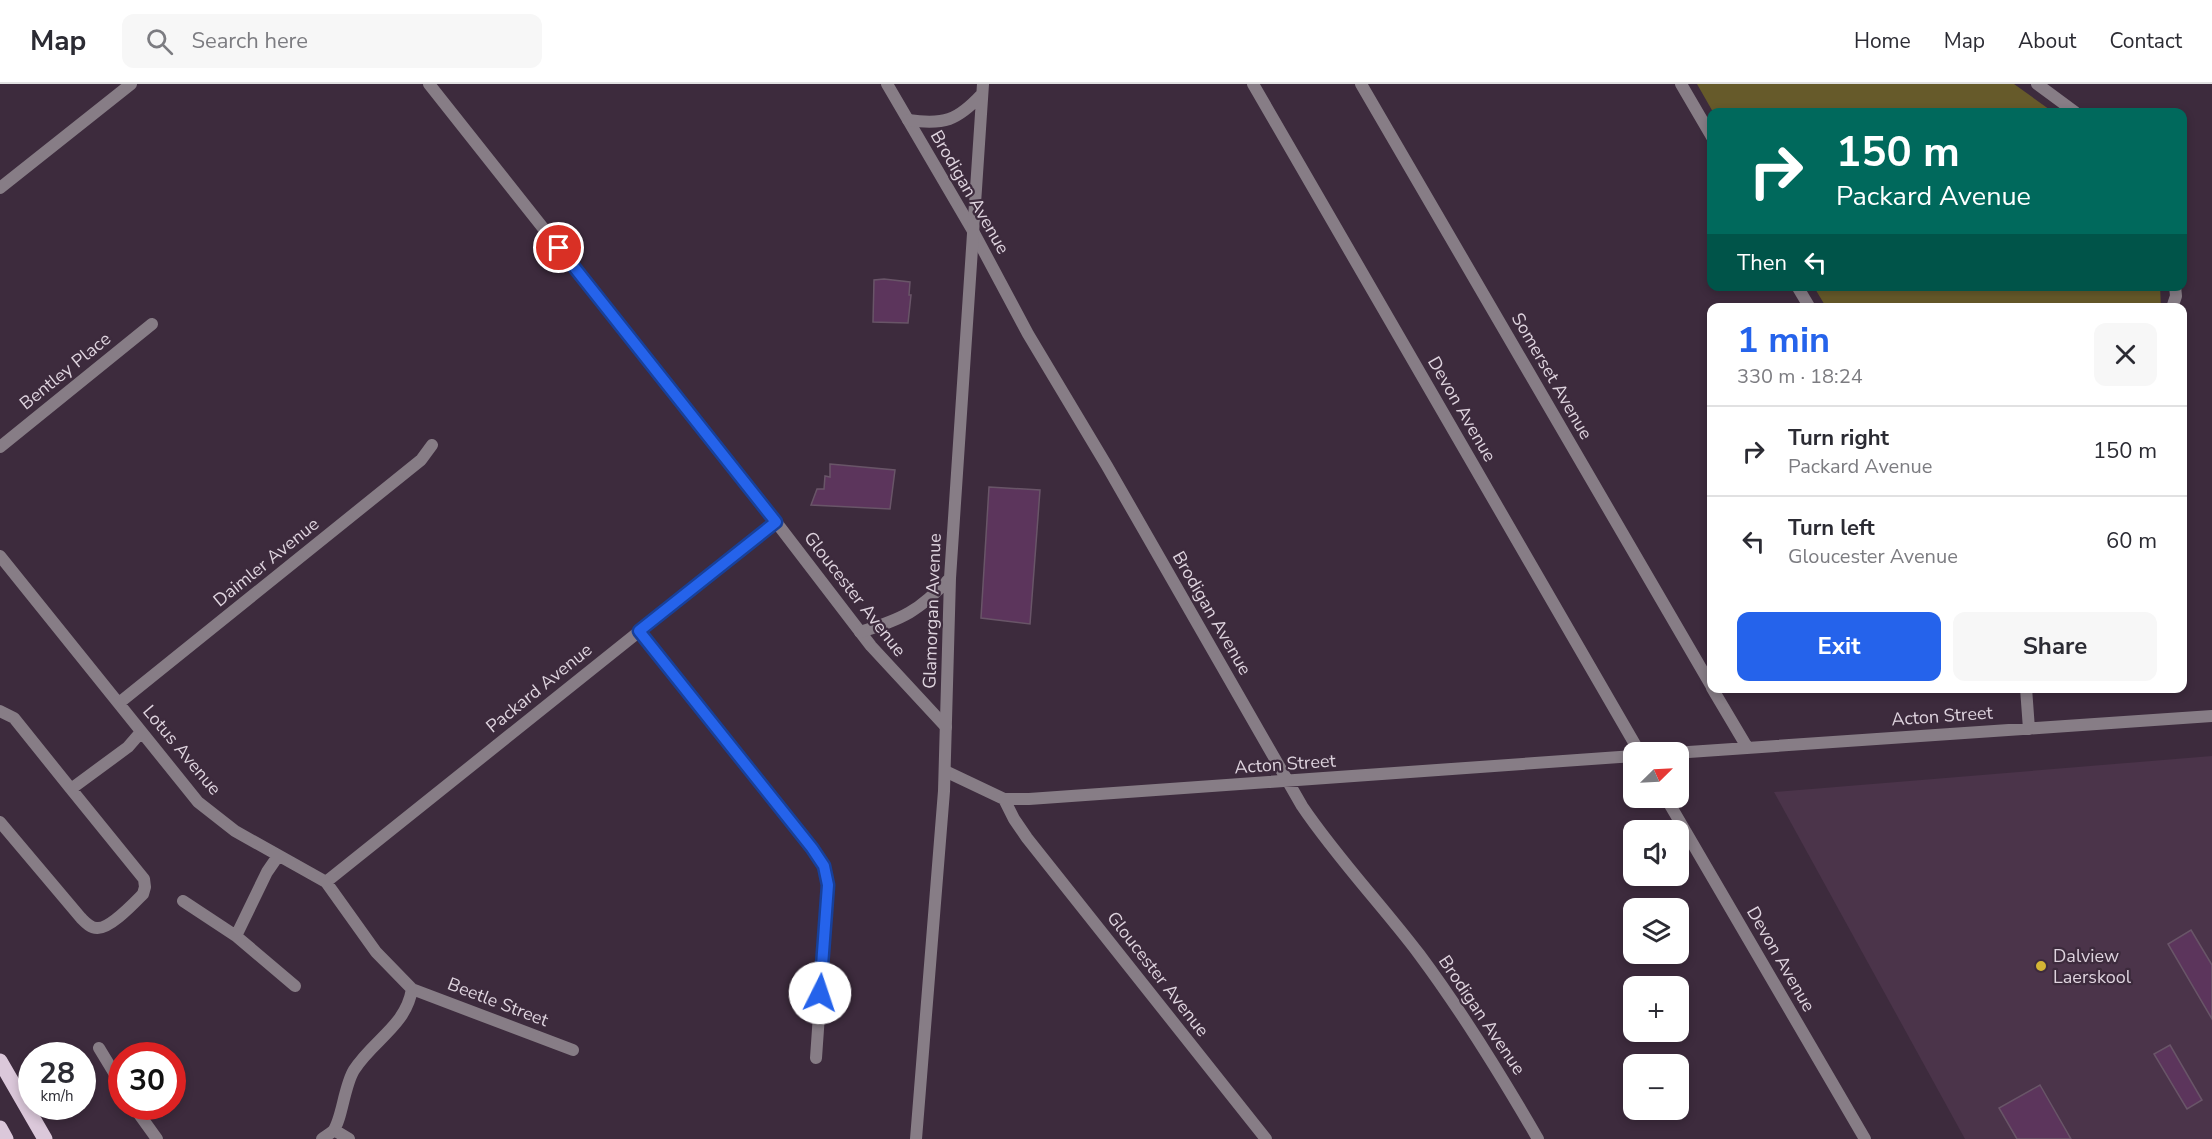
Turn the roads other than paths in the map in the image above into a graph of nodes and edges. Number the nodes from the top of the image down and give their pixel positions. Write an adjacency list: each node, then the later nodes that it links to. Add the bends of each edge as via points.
1 (131, 84): 12 (street)
2 (429, 84): 17 (street, Gloucester Avenue)
3 (887, 84): 10 (street, Brodigan Avenue)
4 (1253, 84): 31 (street, Devon Avenue)
5 (1361, 84): 22 (street, Somerset Avenue)
6 (1681, 84): 11 (street)
7 (2037, 84): 9 (street)
8 (983, 89): 10 (street, via 968,109 944,122); 13 (street, Glamorgan Avenue)
9 (2070, 108)
10 (908, 120): 13 (street, Brodigan Avenue)
11 (1707, 128)
12 (0, 189)
13 (973, 231): 19 (street, Glamorgan Avenue); 36 (street, Brodigan Avenue, via 1028,334)
14 (152, 324): 16 (street, Bentley Place)
15 (432, 446): 25 (street, Daimler Avenue, via 421,460)
16 (0, 447)
17 (776, 522): 20 (street, Packard Avenue); 21 (street, Gloucester Avenue)
18 (0, 556): 25 (street, Lotus Avenue)
19 (950, 579): 21 (street, via 916,610); 28 (street, Glamorgan Avenue)
20 (639, 631): 42 (street, Packard Avenue); 49 (street, via 824,866 828,885)
21 (860, 632): 28 (street, Gloucester Avenue)
22 (1707, 679)
23 (1715, 693): 32 (street, Somerset Avenue)
24 (2026, 693): 29 (street)
25 (119, 703): 30 (street, Lotus Avenue)
26 (0, 711): 37 (street, via 14,718)
27 (2212, 716): 29 (street, Acton Street)
28 (946, 727): 35 (street, Glamorgan Avenue)
29 (2029, 729): 32 (street, Acton Street)
30 (141, 732): 37 (street, via 128,747); 41 (street, Lotus Avenue, via 198,802 235,831)
31 (1634, 742)
32 (1747, 747): 33 (street, Acton Street)
33 (1689, 752)
34 (1623, 757): 36 (street, Acton Street)
35 (945, 771): 38 (street, Acton Street); 60 (street, Glamorgan Avenue)
36 (1286, 782): 38 (street, Acton Street); 62 (street, Brodigan Avenue, via 1320,833 1452,998)
37 (71, 789): 40 (street, via 144,879 143,894 106,926 89,926)
38 (1004, 799): 61 (street, Gloucester Avenue, via 1027,838)
39 (1672, 808): 63 (street, Devon Avenue)
40 (0, 822)
41 (278, 855): 42 (street, Lotus Avenue); 44 (street)
42 (326, 882): 46 (street, Lotus Avenue, via 375,952)
43 (183, 901): 44 (street)
44 (236, 936): 45 (street)
45 (295, 986)
46 (411, 988): 48 (street, Beetle Street); 54 (street, via 410,1000 394,1027 353,1071)
47 (99, 1048): 51 (street)
48 (573, 1050)
49 (816, 1058)
50 (0, 1062): 56 (main road)
51 (108, 1063)
52 (144, 1120): 57 (street)
53 (0, 1128): 55 (main road)
54 (334, 1130): 58 (street); 59 (street)
55 (6, 1139)
56 (45, 1139)
57 (158, 1139)
58 (322, 1139)
59 (349, 1139)
60 (916, 1139)
61 (1266, 1139)
62 (1538, 1139)
63 (1865, 1139)

